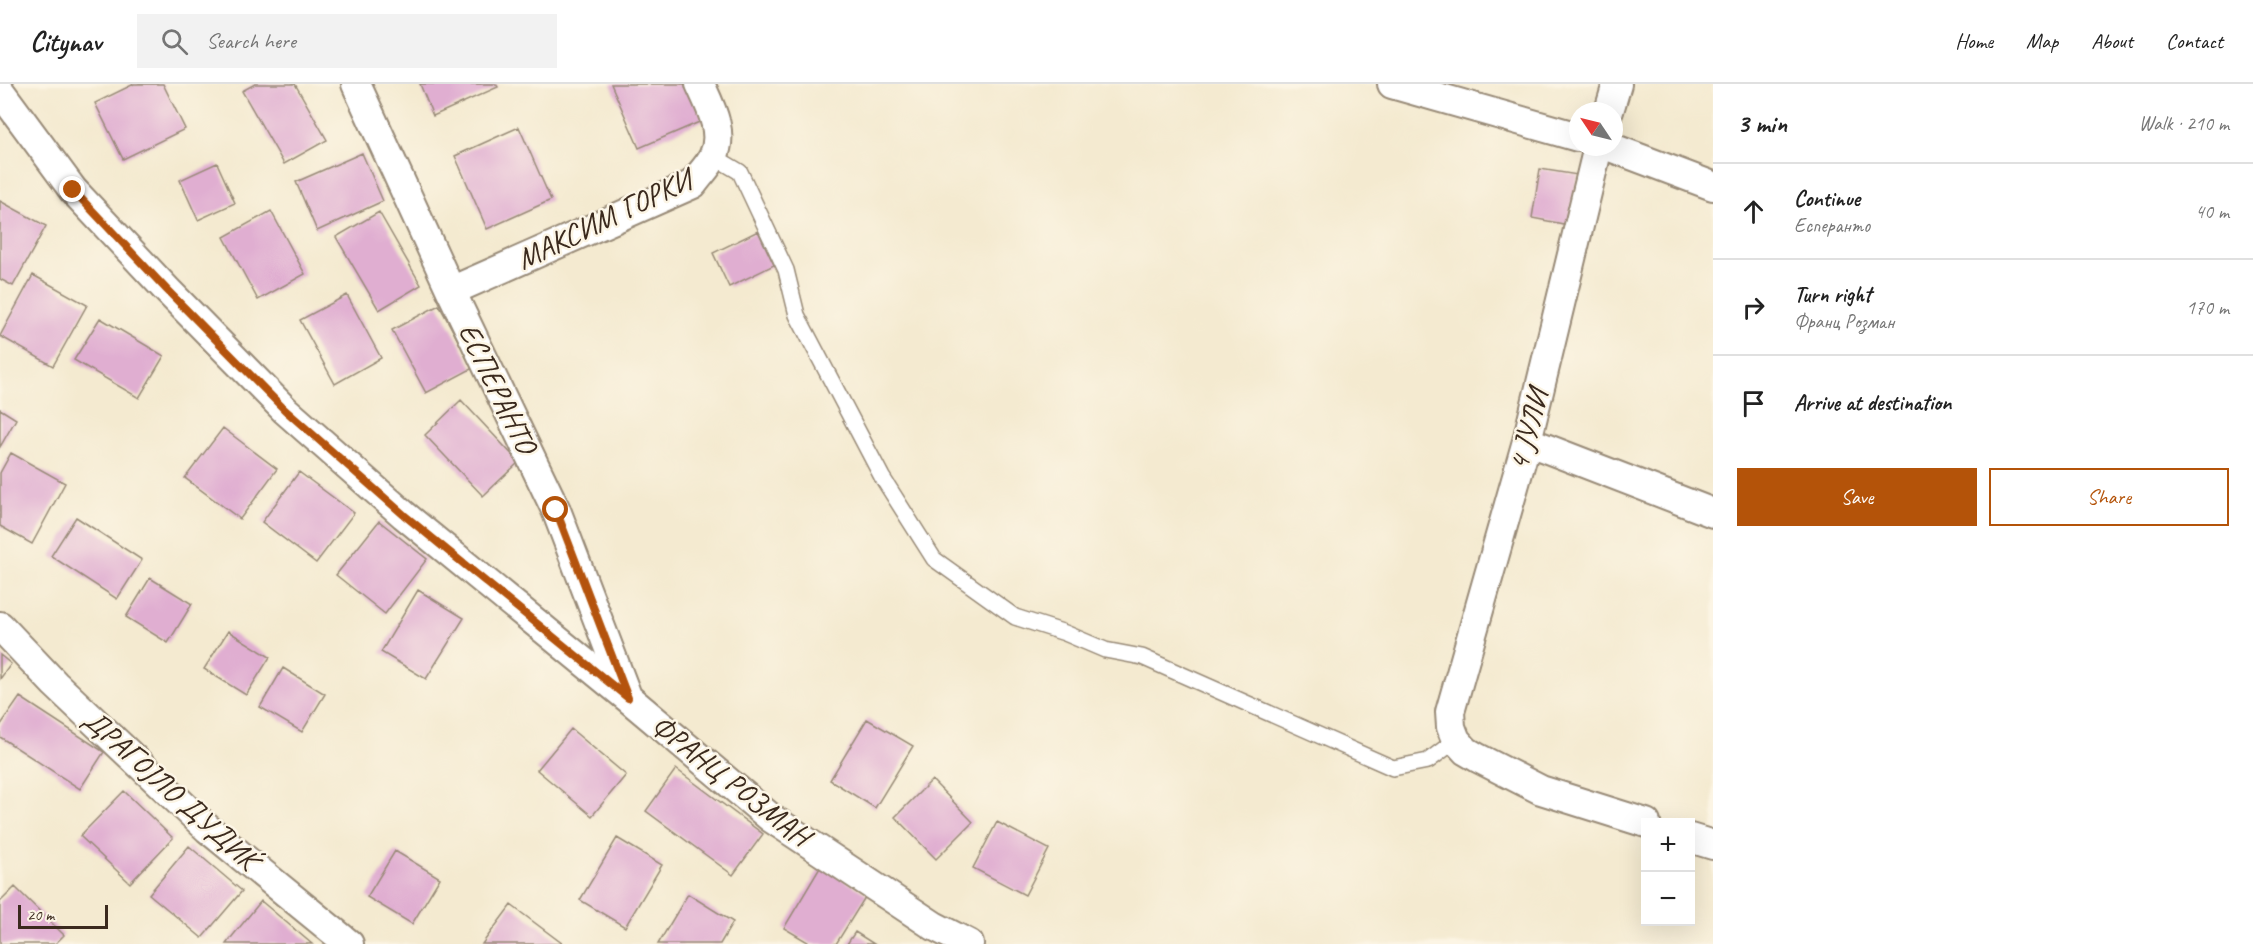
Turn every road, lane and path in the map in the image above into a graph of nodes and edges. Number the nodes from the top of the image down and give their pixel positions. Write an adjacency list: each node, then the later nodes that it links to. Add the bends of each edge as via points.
1 (356, 84): 12 (street, ЕСПЕРАНТО)
2 (700, 84): 9 (street, МАКСИМ ГОРКИ, via 716,127)
3 (1392, 84): 7 (street)
4 (1617, 84): 6 (street)
5 (0, 91): 16 (street, ФРАНЦ РОЗМАН, via 73,190 285,410 404,515)
6 (1612, 102)
7 (1569, 134)
8 (1623, 152): 11 (street)
9 (713, 156): 12 (street, МАКСИМ ГОРКИ, via 693,184); 17 (lane, via 740,172 786,270 797,315 882,477 934,559 1015,617 1105,650 1142,657 1393,768 1428,761)
10 (1596, 156): 13 (street, 4 ЈУЛИ)
11 (1713, 186)
12 (451, 291): 16 (street, ЕСПЕРАНТО, via 556,510)
13 (1527, 441): 14 (street); 17 (street, 4 ЈУЛИ, via 1450,711)
14 (1713, 513)
15 (0, 626): 21 (street, ДРАГОЈЛО ДУДИЌ, via 55,684 208,829)
16 (628, 698): 22 (street, ФРАНЦ РОЗМАН, via 771,818 934,926)
17 (1456, 740): 18 (street, via 1472,754 1541,790)
18 (1641, 821)
19 (1695, 840): 20 (street)
20 (1713, 845)
21 (349, 944)
22 (969, 944)

